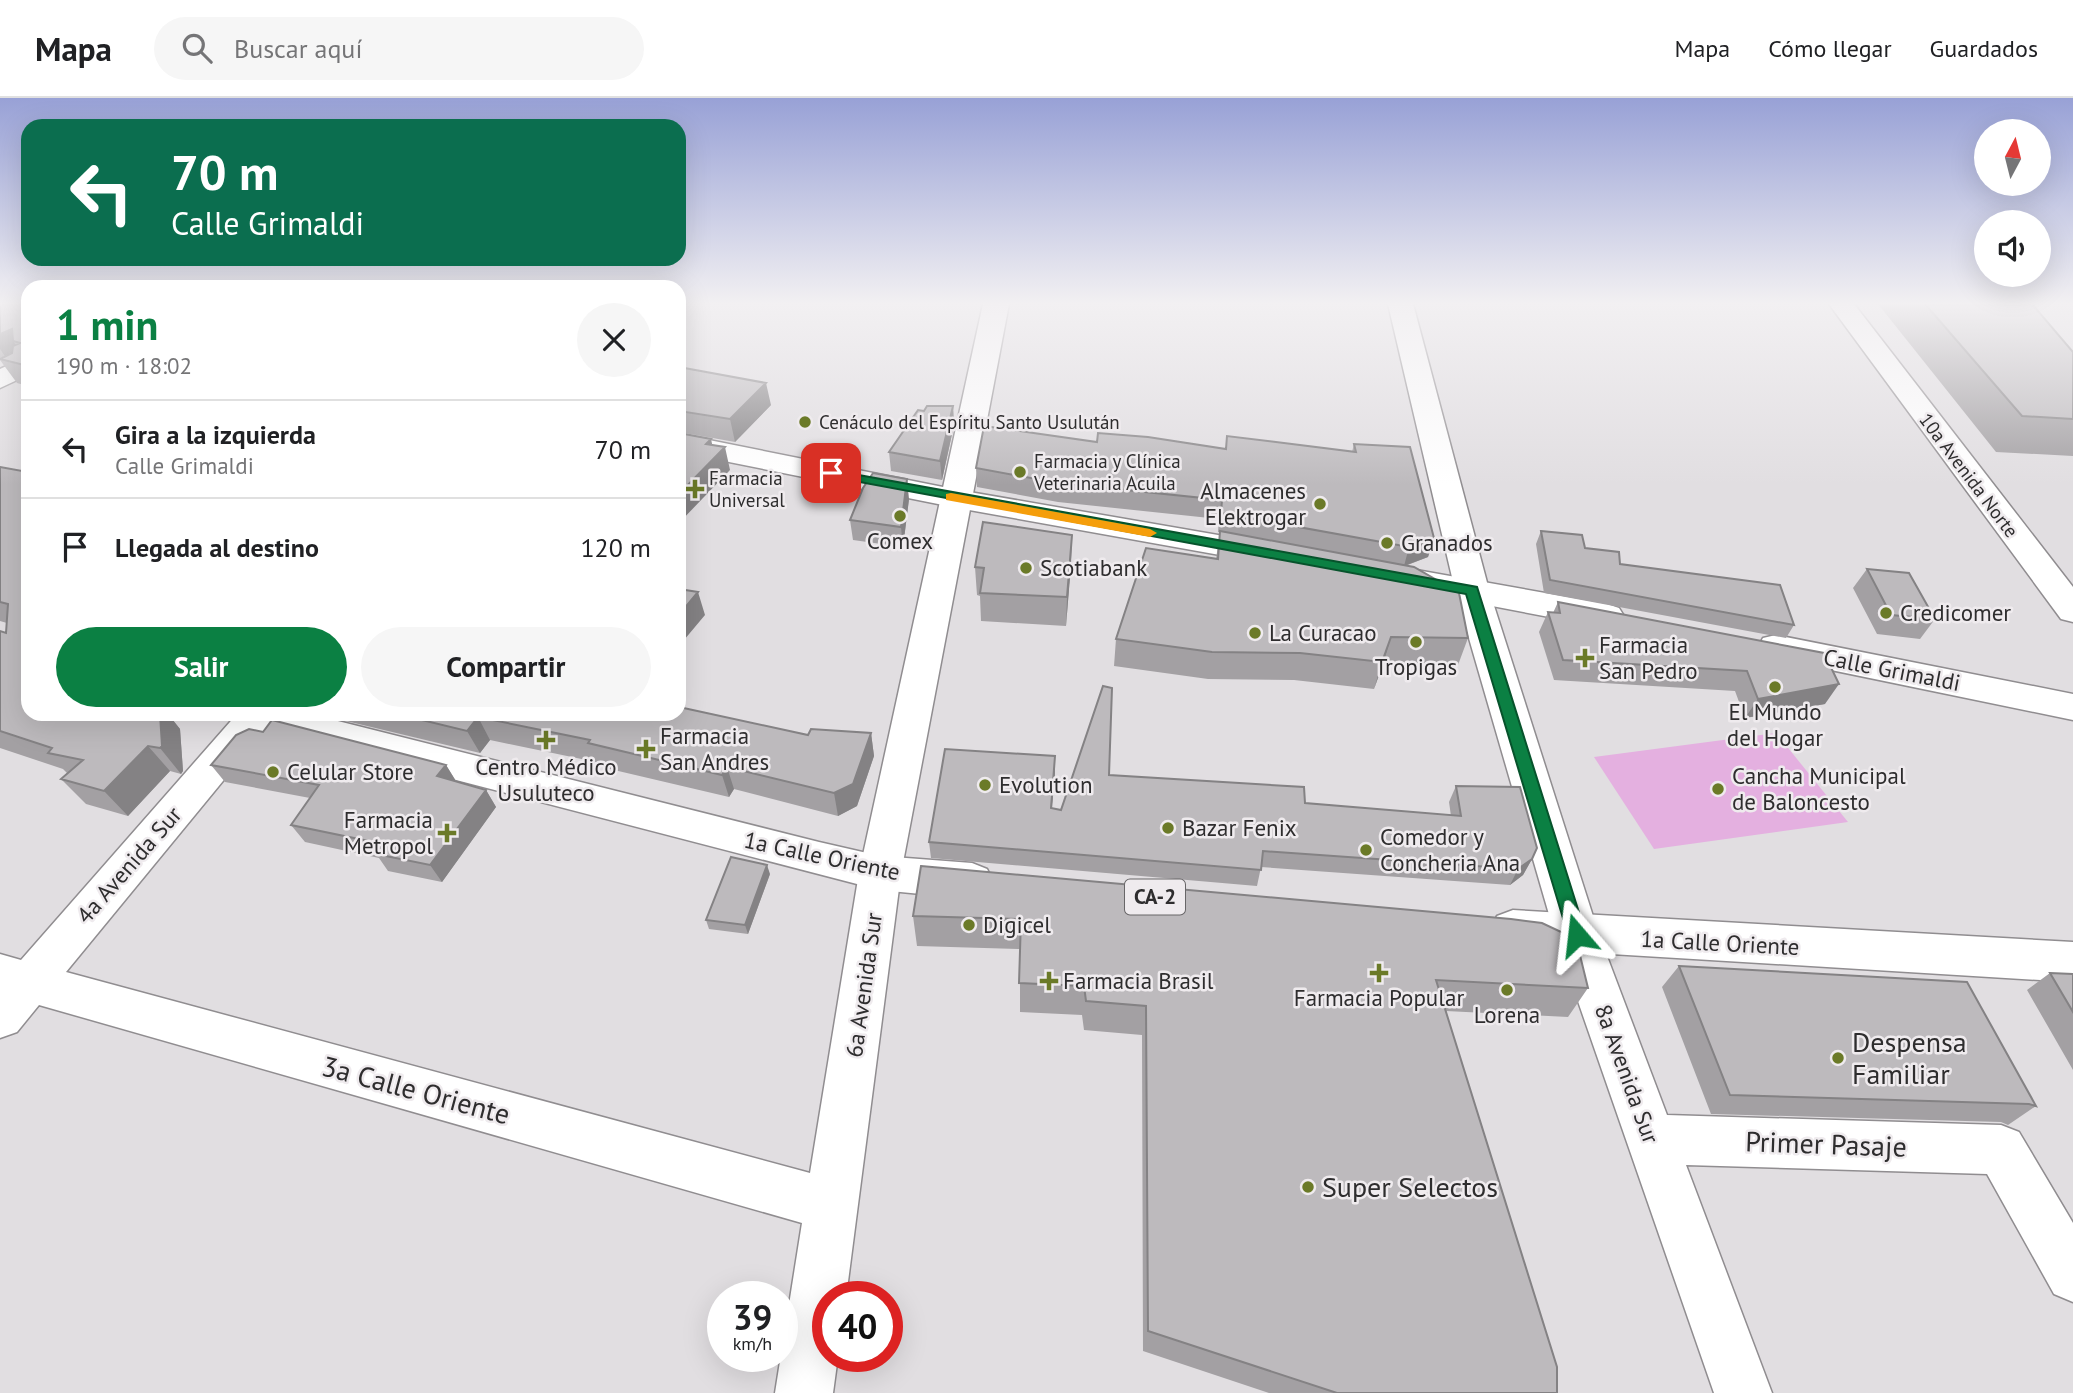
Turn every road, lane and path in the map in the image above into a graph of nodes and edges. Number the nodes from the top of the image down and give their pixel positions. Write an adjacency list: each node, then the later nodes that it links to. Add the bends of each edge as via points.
1 (984, 364): 7 (street, 6a Avenida Sur)
2 (1415, 364): 10 (street, 8a Avenida Sur)
3 (1887, 364): 11 (street, 10a Avenida Norte)
4 (21, 368): 5 (street)
5 (0, 380)
6 (686, 444): 7 (street)
7 (958, 499): 8 (street); 17 (street, 6a Avenida Sur)
8 (1296, 559)
9 (1364, 571): 10 (street)
10 (1472, 590): 12 (street); 20 (street, 8a Avenida Sur)
11 (2073, 611)
12 (1632, 620)
13 (1739, 640): 14 (street, Calle Grimaldi)
14 (2073, 707)
15 (252, 721): 22 (street, 4a Avenida Sur)
16 (285, 721): 17 (street, 1a Calle Oriente)
17 (880, 873): 18 (street, 1a Calle Oriente); 24 (street, 6a Avenida Sur)
18 (1016, 885)
19 (1481, 927): 20 (street, 1a Calle Oriente)
20 (1577, 935): 21 (street, 1a Calle Oriente); 23 (street, 8a Avenida Sur)
21 (2073, 962)
22 (10, 991): 24 (street, 3a Calle Oriente)
23 (1651, 1139): 25 (street, Primer Pasaje, via 2001,1150); 27 (street, 8a Avenida Sur)
24 (832, 1205): 26 (street, 6a Avenida Sur)
25 (2073, 1275)
26 (804, 1393)
27 (1743, 1393)

